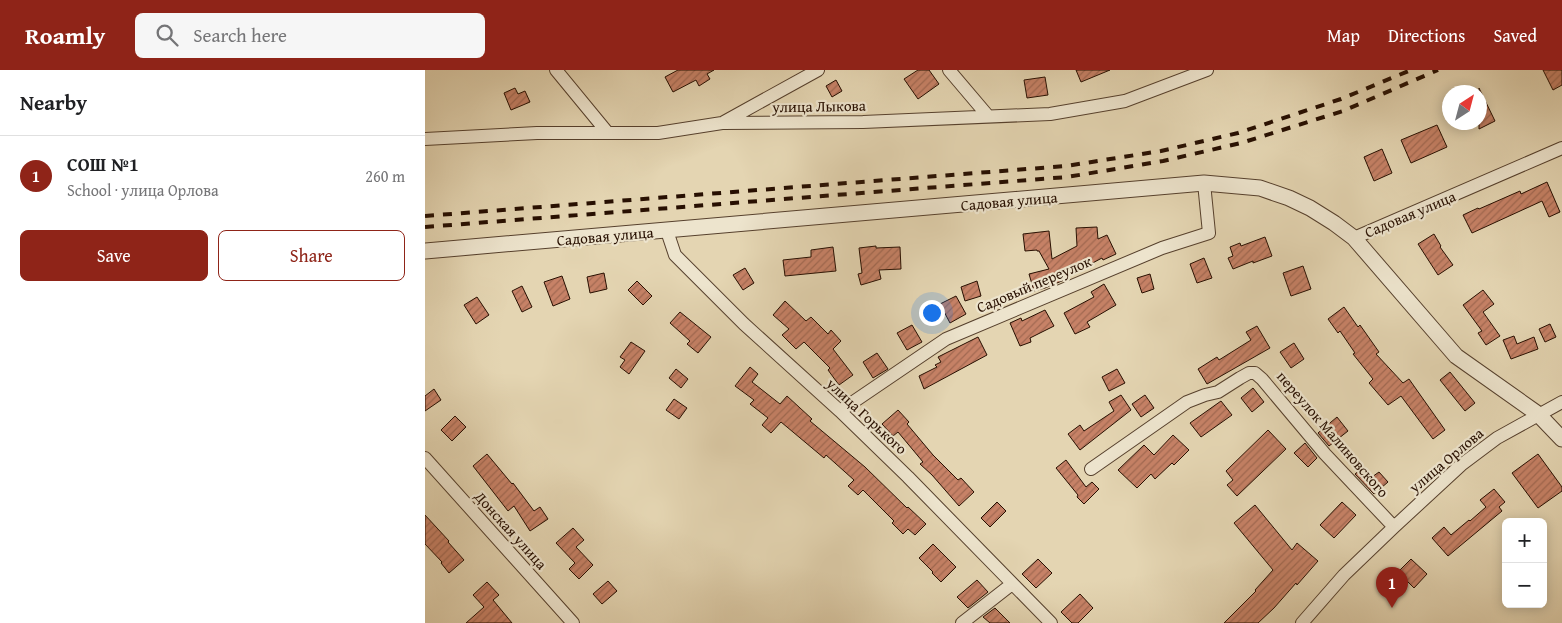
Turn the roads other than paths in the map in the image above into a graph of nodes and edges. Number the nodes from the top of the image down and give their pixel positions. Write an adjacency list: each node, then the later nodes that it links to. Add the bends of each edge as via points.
1 (556, 70): 7 (street)
2 (818, 70): 6 (street)
3 (949, 70): 5 (street)
4 (1207, 70): 5 (street, улица Лыкова, via 1125,101 1050,114)
5 (988, 116): 6 (street, улица Лыкова, via 863,122)
6 (722, 123): 7 (street, улица Лыкова, via 658,133)
7 (607, 132): 8 (street, улица Лыкова)
8 (425, 140)
9 (1562, 148): 12 (street, Садовая улица)
10 (1204, 183): 11 (street, Садовая улица); 12 (street, Садовая улица, via 1260,188 1289,198); 15 (street, Садовый переулок, via 1209,233 1162,248 946,339)
11 (667, 231): 13 (street, Садовая улица); 15 (street, улица Горького, via 675,255 744,324)
12 (1354, 238): 16 (street, via 1456,356)
13 (425, 251)
14 (1562, 402): 16 (street, улица Орлова)
15 (840, 411): 21 (street, улица Горького)
16 (1539, 414): 17 (street); 20 (street, улица Орлова, via 1497,438 1461,465)
17 (1562, 439)
18 (425, 458): 22 (street, Донская улица)
19 (1091, 470): 20 (street, переулок Малиновского, via 1187,402 1218,392 1249,373 1255,373)
20 (1394, 527): 25 (street, улица Орлова, via 1344,575)
21 (1012, 584): 23 (street); 24 (street, улица Горького)
22 (573, 623)
23 (962, 623)
24 (1051, 623)
25 (1302, 623)

